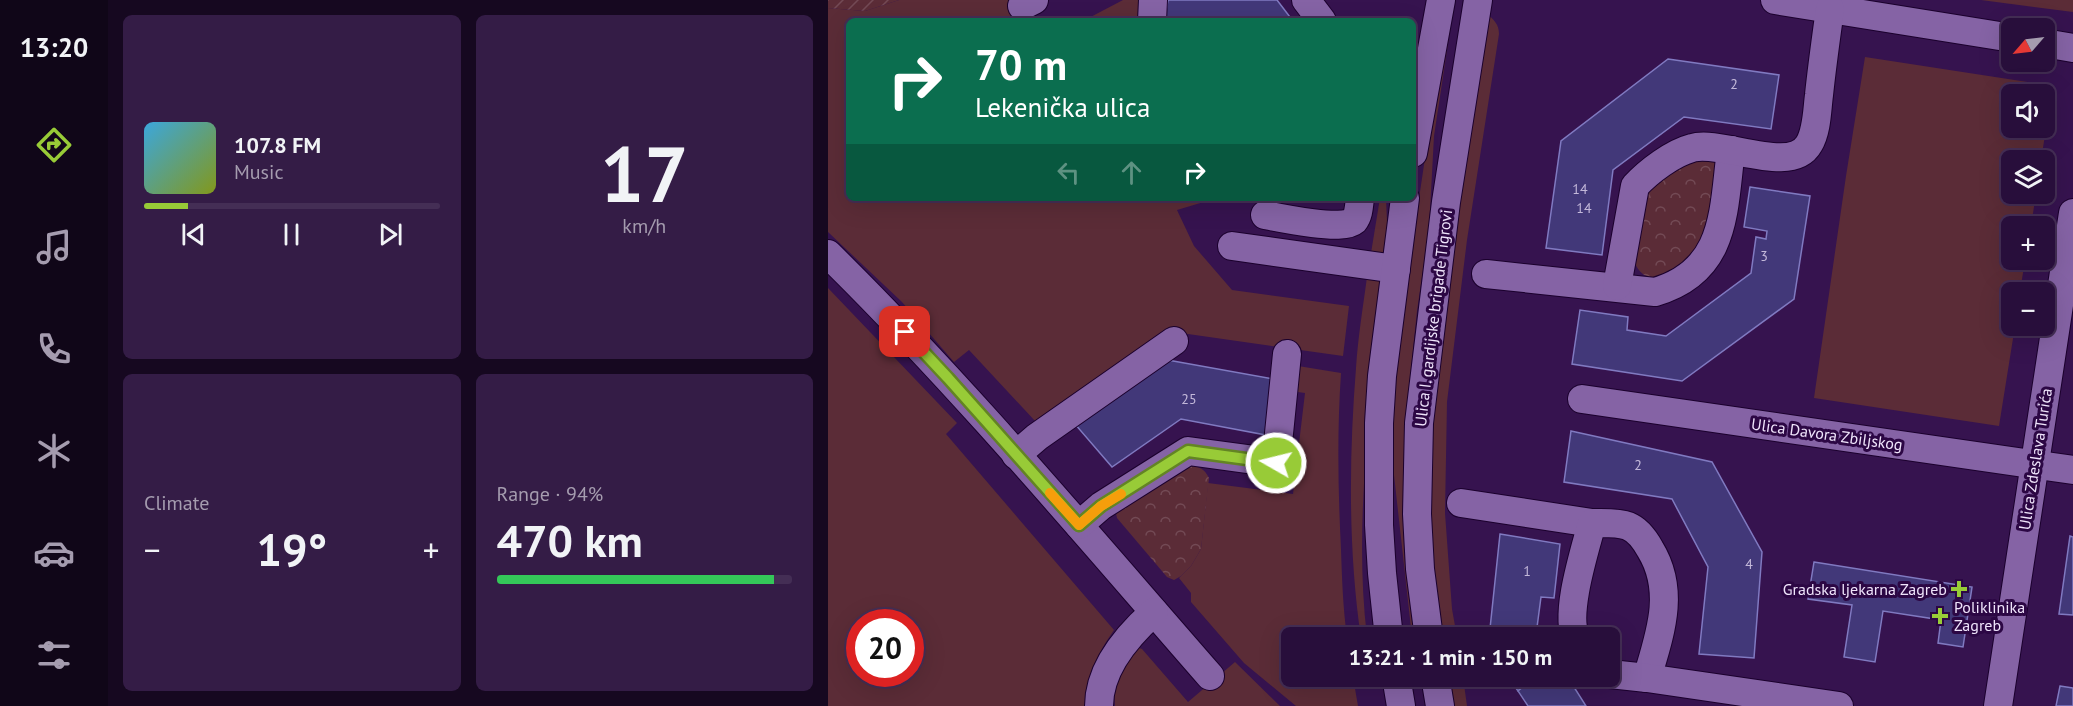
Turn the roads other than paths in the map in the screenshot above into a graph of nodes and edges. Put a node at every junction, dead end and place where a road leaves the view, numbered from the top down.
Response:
1 (1153, 0) edge
2 (1306, 0) edge
3 (1441, 0) edge
4 (1478, 0) edge
5 (1775, 0) edge
6 (1830, 9) junction
7 (1152, 18) edge
8 (1320, 18) edge
9 (2001, 36) edge
10 (2055, 46) edge
11 (2073, 48) edge
12 (1416, 137) edge
13 (1731, 150) junction
14 (1360, 201) edge
15 (1405, 201) edge
16 (1266, 207) edge
17 (2073, 213) edge
18 (1232, 246) dead end
19 (1259, 250) junction
20 (828, 254) edge
21 (1396, 269) junction
22 (1486, 273) dead end
23 (1617, 286) junction
24 (1174, 341) dead end
25 (1287, 354) dead end
26 (1582, 399) dead end
27 (1016, 455) junction
28 (2034, 464) junction
29 (2073, 470) edge
30 (1461, 503) dead end
31 (1592, 523) junction
32 (1079, 525) junction
33 (1154, 612) junction
34 (1388, 627) edge
35 (1428, 627) edge
36 (1573, 627) edge
37 (1620, 675) edge
38 (1210, 676) dead end
39 (1647, 678) junction
40 (1398, 687) edge
41 (1437, 687) edge
42 (1099, 706) edge
43 (1401, 706) edge
44 (1440, 706) edge
45 (1839, 706) edge
46 (1998, 706) edge

1 - 7 street
2 - 8 street
3 - 12 street
4 - 35 street, Ulica I. gardijske brigade Tigrovi
5 - 6 street
6 - 9 street
6 - 13 street
10 - 11 street
13 - 23 street
13 - 23 street
14 - 16 street
15 - 21 street
16 - 19 street
17 - 28 street, Ulica Zdeslava Turića
18 - 19 street
19 - 21 street
20 - 27 street
21 - 34 street
22 - 23 street
24 - 27 street
25 - 32 street
26 - 28 street, Ulica Davora Zbiljskog
27 - 32 street
28 - 29 street, Ulica Davora Zbiljskog
28 - 46 street, Ulica Zdeslava Turića
30 - 31 street
31 - 36 street
31 - 39 street
32 - 33 street
33 - 38 street
33 - 42 street
37 - 39 street
39 - 45 street
40 - 43 street
41 - 44 street

